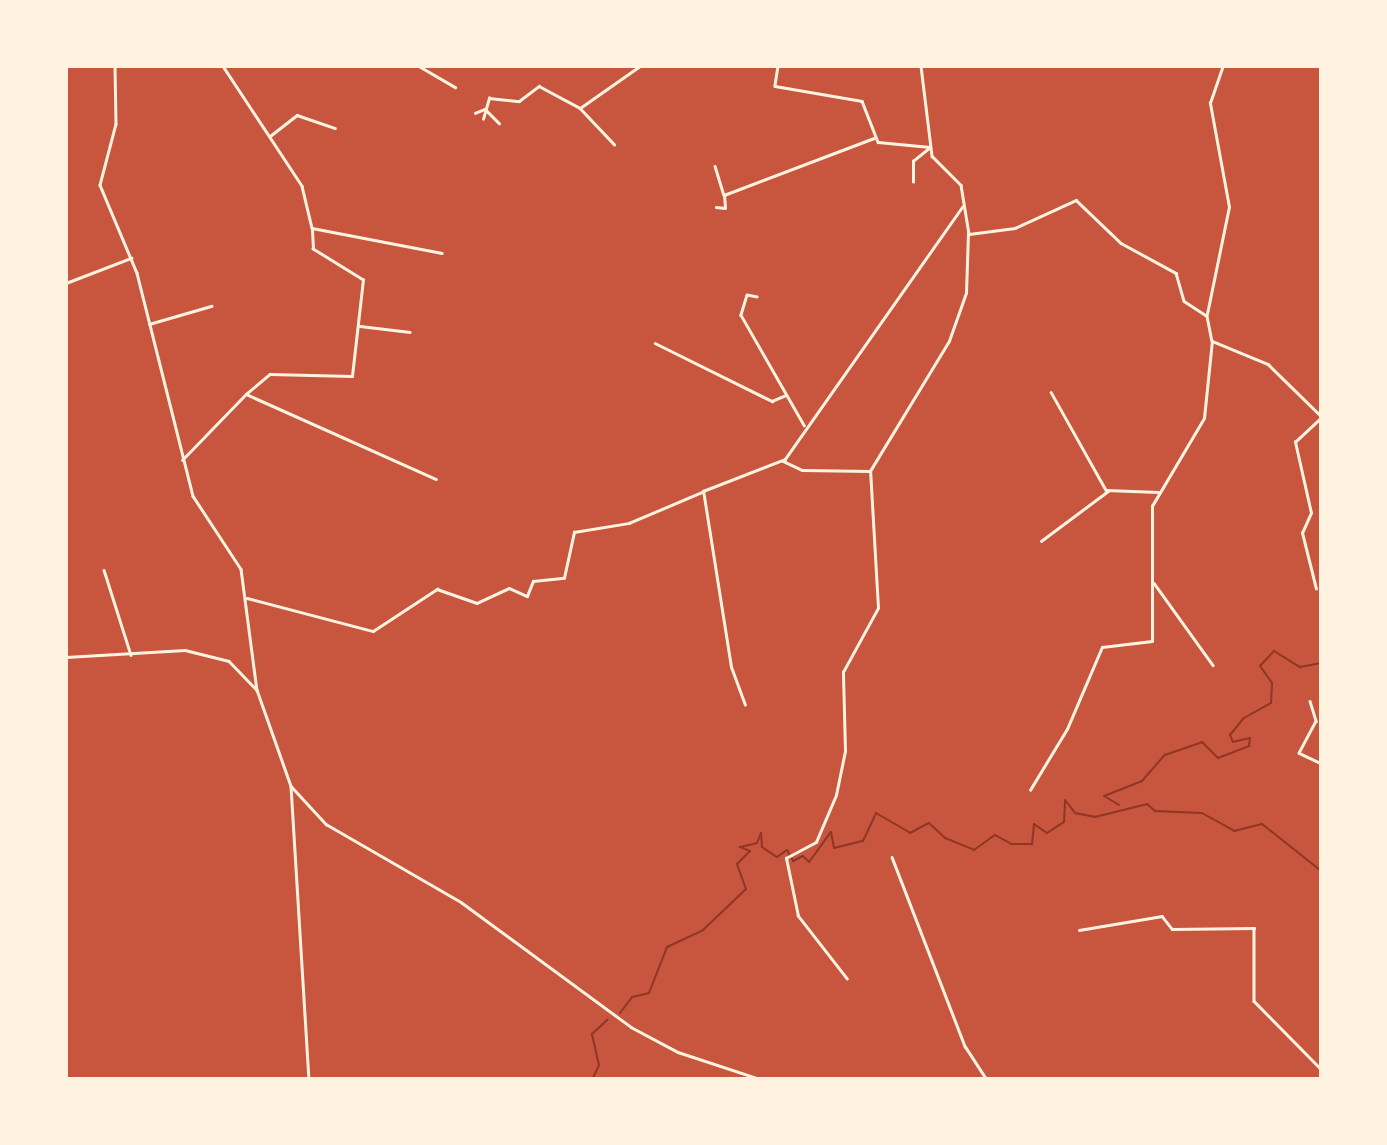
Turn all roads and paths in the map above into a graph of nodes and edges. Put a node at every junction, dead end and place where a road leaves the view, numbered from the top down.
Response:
1 (115, 66) edge
2 (223, 66) edge
3 (419, 66) edge
4 (640, 66) edge
5 (778, 66) edge
6 (921, 66) edge
7 (1223, 66) edge
8 (456, 87) dead end
9 (485, 108) junction
10 (580, 108) junction
11 (475, 113) dead end
12 (483, 119) dead end
13 (499, 123) dead end
14 (335, 128) dead end
15 (270, 136) junction
16 (874, 138) junction
17 (614, 144) dead end
18 (930, 147) junction
19 (715, 166) dead end
20 (913, 181) dead end
21 (724, 195) junction
22 (716, 207) dead end
23 (962, 207) junction
24 (312, 229) junction
25 (968, 232) junction
26 (442, 253) dead end
27 (131, 258) junction
28 (66, 283) edge
29 (757, 296) dead end
30 (211, 306) dead end
31 (1207, 316) junction
32 (149, 324) junction
33 (360, 326) junction
34 (410, 332) dead end
35 (1212, 341) junction
36 (655, 343) dead end
37 (1051, 392) dead end
38 (246, 394) junction
39 (786, 394) junction
40 (1321, 417) edge
41 (804, 425) junction
42 (182, 460) junction
43 (783, 461) junction
44 (870, 471) junction
45 (436, 479) dead end
46 (703, 491) junction
47 (1108, 491) junction
48 (1158, 492) junction
49 (1041, 541) dead end
50 (104, 570) dead end
51 (1154, 583) junction
52 (1316, 589) dead end
53 (247, 598) junction
54 (131, 655) junction
55 (66, 657) edge
56 (1213, 665) dead end
57 (257, 690) junction
58 (1310, 701) dead end
59 (745, 705) dead end
60 (1321, 763) edge
61 (291, 786) junction
62 (1030, 790) dead end
63 (891, 858) dead end
64 (1079, 930) dead end
65 (847, 979) dead end
66 (1321, 1069) edge
67 (309, 1079) edge
68 (757, 1079) edge
69 (986, 1079) edge

1 - 27 street
2 - 15 street
3 - 8 street
4 - 10 street
5 - 16 street
6 - 18 street
7 - 31 street
9 - 10 street
9 - 11 street
9 - 12 street
9 - 13 street
10 - 17 street
14 - 15 street
15 - 24 street
16 - 18 street
16 - 21 street
18 - 20 street
18 - 23 street
19 - 21 street
21 - 22 street
23 - 25 street
23 - 41 street
24 - 26 street
24 - 33 street
25 - 31 street
25 - 44 street
27 - 28 street
27 - 32 street
29 - 39 street
30 - 32 street
31 - 35 street
32 - 42 street
33 - 34 street
33 - 38 street
35 - 40 street
35 - 48 street
36 - 39 street
37 - 47 street
38 - 42 street
38 - 45 street
39 - 41 street
40 - 52 street
41 - 43 street
42 - 53 street
43 - 44 street
43 - 46 street
44 - 65 street
46 - 53 street
46 - 59 street
47 - 48 street
47 - 49 street
48 - 51 street
50 - 54 street
51 - 56 street
51 - 62 street
53 - 57 street
54 - 55 street
54 - 57 street
57 - 61 street
58 - 60 street
61 - 67 street
61 - 68 street
63 - 69 street
64 - 66 street

